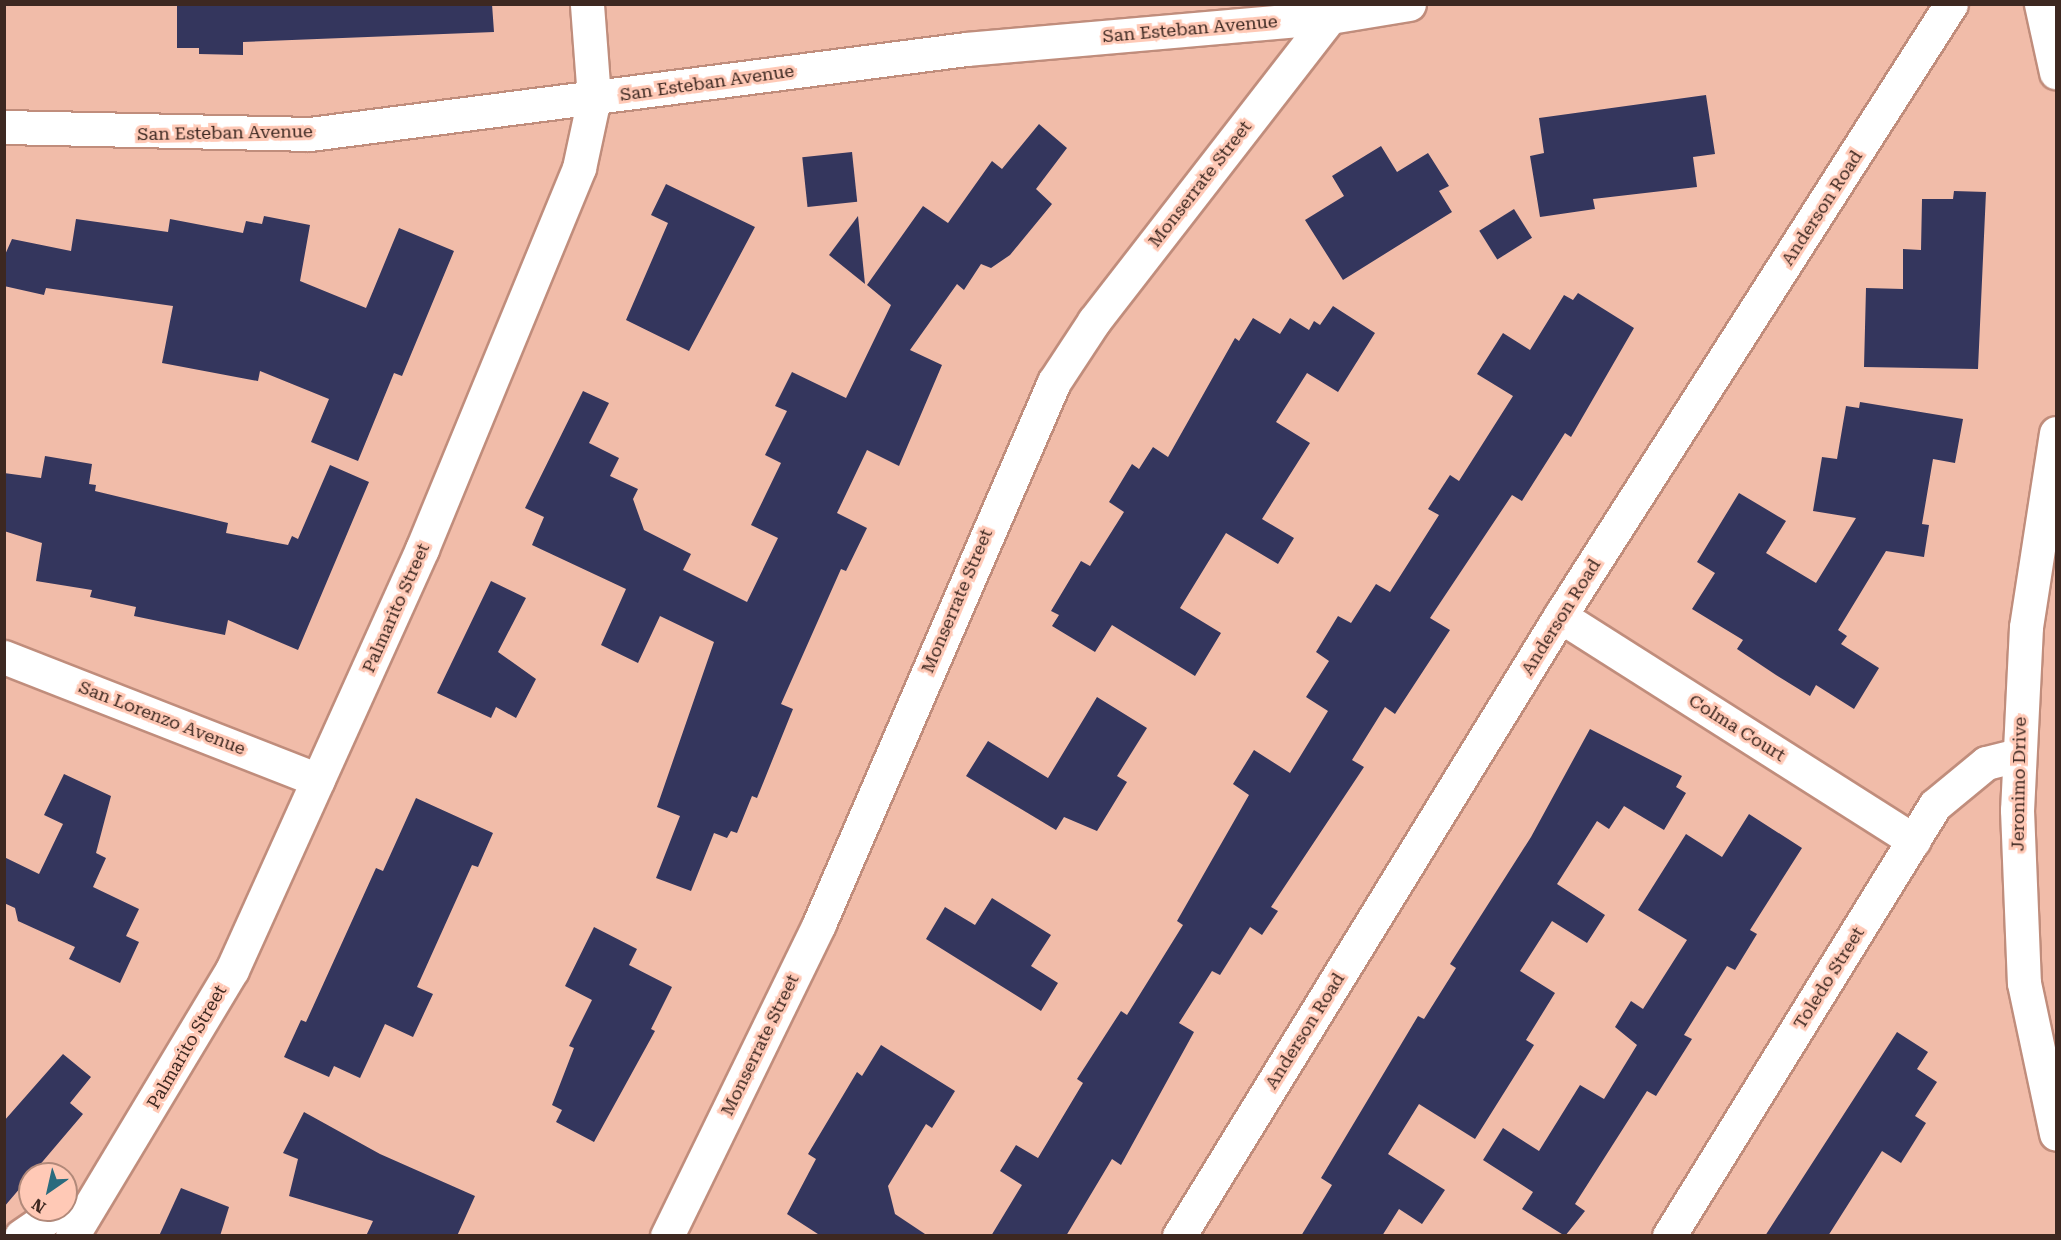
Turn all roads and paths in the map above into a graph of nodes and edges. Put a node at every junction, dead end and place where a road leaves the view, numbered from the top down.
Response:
1 (587, 4) edge
2 (1409, 4) edge
3 (1951, 4) edge
4 (2041, 4) edge
5 (1330, 17) junction
6 (2056, 72) edge
7 (594, 98) junction
8 (4, 127) edge
9 (2056, 433) edge
10 (1560, 616) junction
11 (4, 657) edge
12 (2019, 755) junction
13 (318, 780) junction
14 (1914, 841) junction
15 (2056, 1134) edge
16 (103, 1178) junction
17 (78, 1196) edge
18 (41, 1222) edge
19 (21, 1236) edge
20 (72, 1236) edge
21 (667, 1236) edge
22 (1179, 1236) edge
23 (1669, 1236) edge

1 - 7 street, Palmarito Street
2 - 5 street, San Esteban Avenue
3 - 10 street, Anderson Road
4 - 6 street
5 - 7 street, San Esteban Avenue
5 - 21 street, Monserrate Street
7 - 8 street, San Esteban Avenue
7 - 13 street, Palmarito Street
9 - 12 street, Jeronimo Drive
10 - 14 street, Colma Court
10 - 22 street, Anderson Road
11 - 13 street, San Lorenzo Avenue
12 - 14 street, Toledo Street
12 - 15 street, Jeronimo Drive
13 - 16 street, Palmarito Street
14 - 23 street, Toledo Street
16 - 17 street, Palmarito Street
16 - 20 street, Palmarito Street
18 - 19 street

